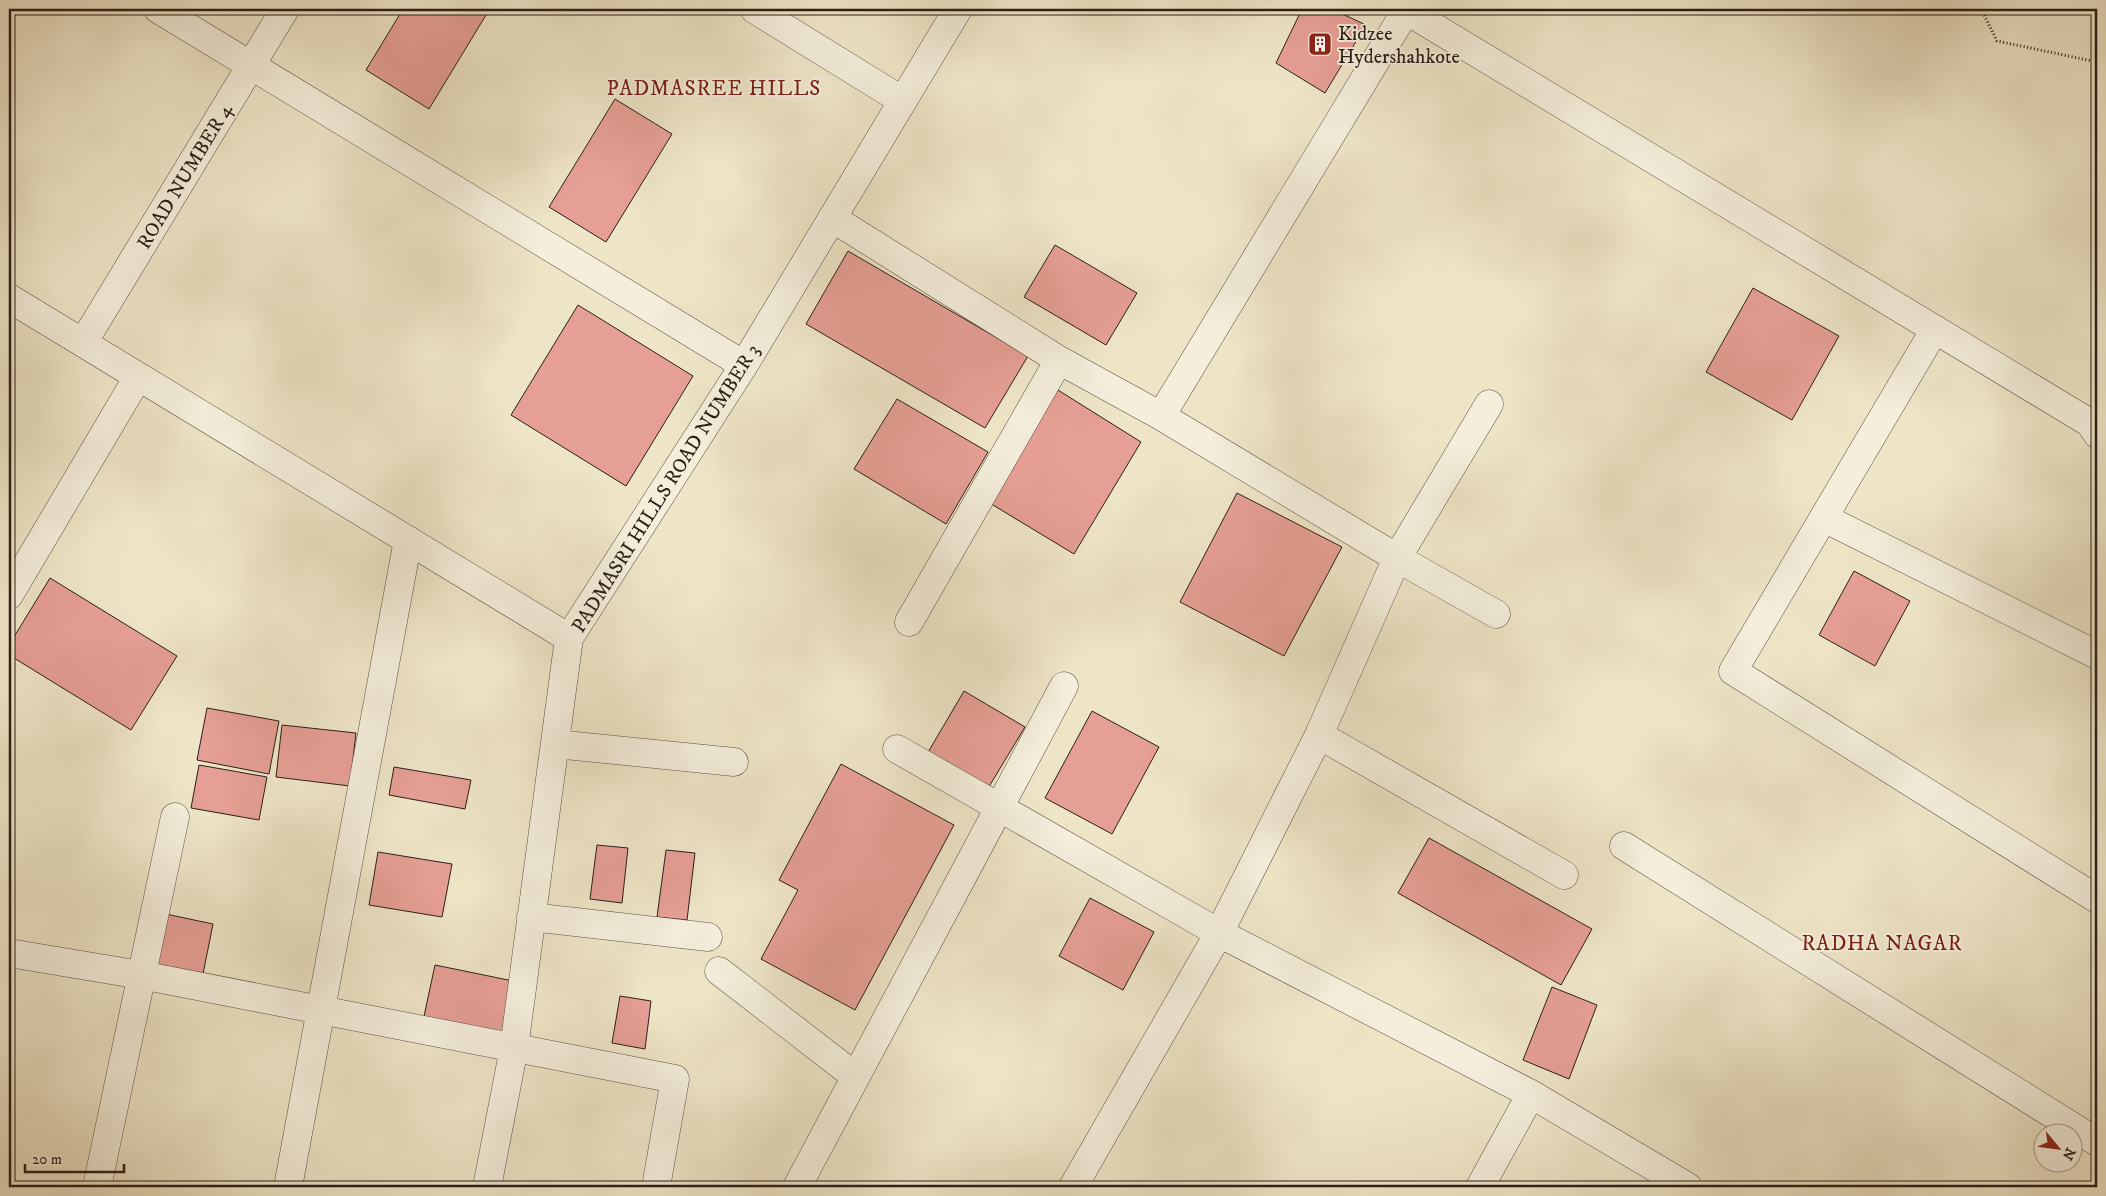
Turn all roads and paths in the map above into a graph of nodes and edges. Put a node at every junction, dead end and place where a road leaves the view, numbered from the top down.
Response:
1 (158, 9) edge
2 (285, 9) edge
3 (754, 9) edge
4 (958, 9) edge
5 (1406, 9) edge
6 (1981, 9) edge
7 (2097, 62) edge
8 (251, 65) junction
9 (903, 101) junction
10 (832, 218) junction
11 (9, 298) edge
12 (1935, 329) junction
13 (83, 343) junction
14 (1059, 360) junction
15 (744, 364) junction
16 (138, 377) junction
17 (1489, 404) dead end
18 (1160, 416) junction
19 (2097, 434) edge
20 (1824, 518) junction
21 (408, 540) junction
22 (1397, 558) junction
23 (9, 595) edge
24 (1496, 614) dead end
25 (909, 622) dead end
26 (569, 638) junction
27 (2097, 655) edge
28 (1064, 686) dead end
29 (1319, 735) junction
30 (555, 744) junction
31 (897, 749) dead end
32 (734, 762) dead end
33 (999, 807) junction
34 (175, 817) dead end
35 (1624, 846) dead end
36 (1564, 875) dead end
37 (2097, 899) edge
38 (531, 917) junction
39 (1219, 933) junction
40 (708, 937) dead end
41 (9, 953) edge
42 (719, 971) dead end
43 (142, 975) junction
44 (321, 1010) junction
45 (514, 1048) junction
46 (856, 1077) junction
47 (1531, 1094) junction
48 (2097, 1142) edge
49 (97, 1187) edge
50 (288, 1187) edge
51 (487, 1187) edge
52 (656, 1187) edge
53 (797, 1187) edge
54 (1073, 1187) edge
55 (1480, 1187) edge
56 (1688, 1187) edge

1 - 8 street
2 - 8 street, ROAD NUMBER 4
3 - 9 street
4 - 9 street, PADMASRI HILLS ROAD NUMBER 3
5 - 12 street
5 - 18 street
6 - 7 path
8 - 13 street, ROAD NUMBER 4
8 - 15 street
9 - 10 street, PADMASRI HILLS ROAD NUMBER 3
10 - 14 street
10 - 15 street, PADMASRI HILLS ROAD NUMBER 3
11 - 13 street
12 - 19 street
12 - 20 street
13 - 16 street
14 - 18 street
14 - 25 street
15 - 26 street, PADMASRI HILLS ROAD NUMBER 3
16 - 21 street
16 - 23 street
17 - 22 street
18 - 22 street
20 - 27 street
20 - 37 street
21 - 26 street
21 - 44 street
22 - 24 street
22 - 29 street
26 - 30 street, PADMASRI HILLS ROAD NUMBER 3
28 - 33 street
29 - 36 street
29 - 39 street
30 - 32 street
30 - 38 street, PADMASRI HILLS ROAD NUMBER 3
31 - 33 street
33 - 39 street
33 - 46 street
34 - 43 street
35 - 48 street
38 - 40 street
38 - 45 street, PADMASRI HILLS ROAD NUMBER 3
39 - 47 street
39 - 54 street
41 - 43 street
42 - 46 street
43 - 44 street
43 - 49 street
44 - 45 street
44 - 50 street
45 - 51 street, PADMASRI HILLS ROAD NUMBER 3
45 - 52 street
46 - 53 street
47 - 55 street
47 - 56 street

